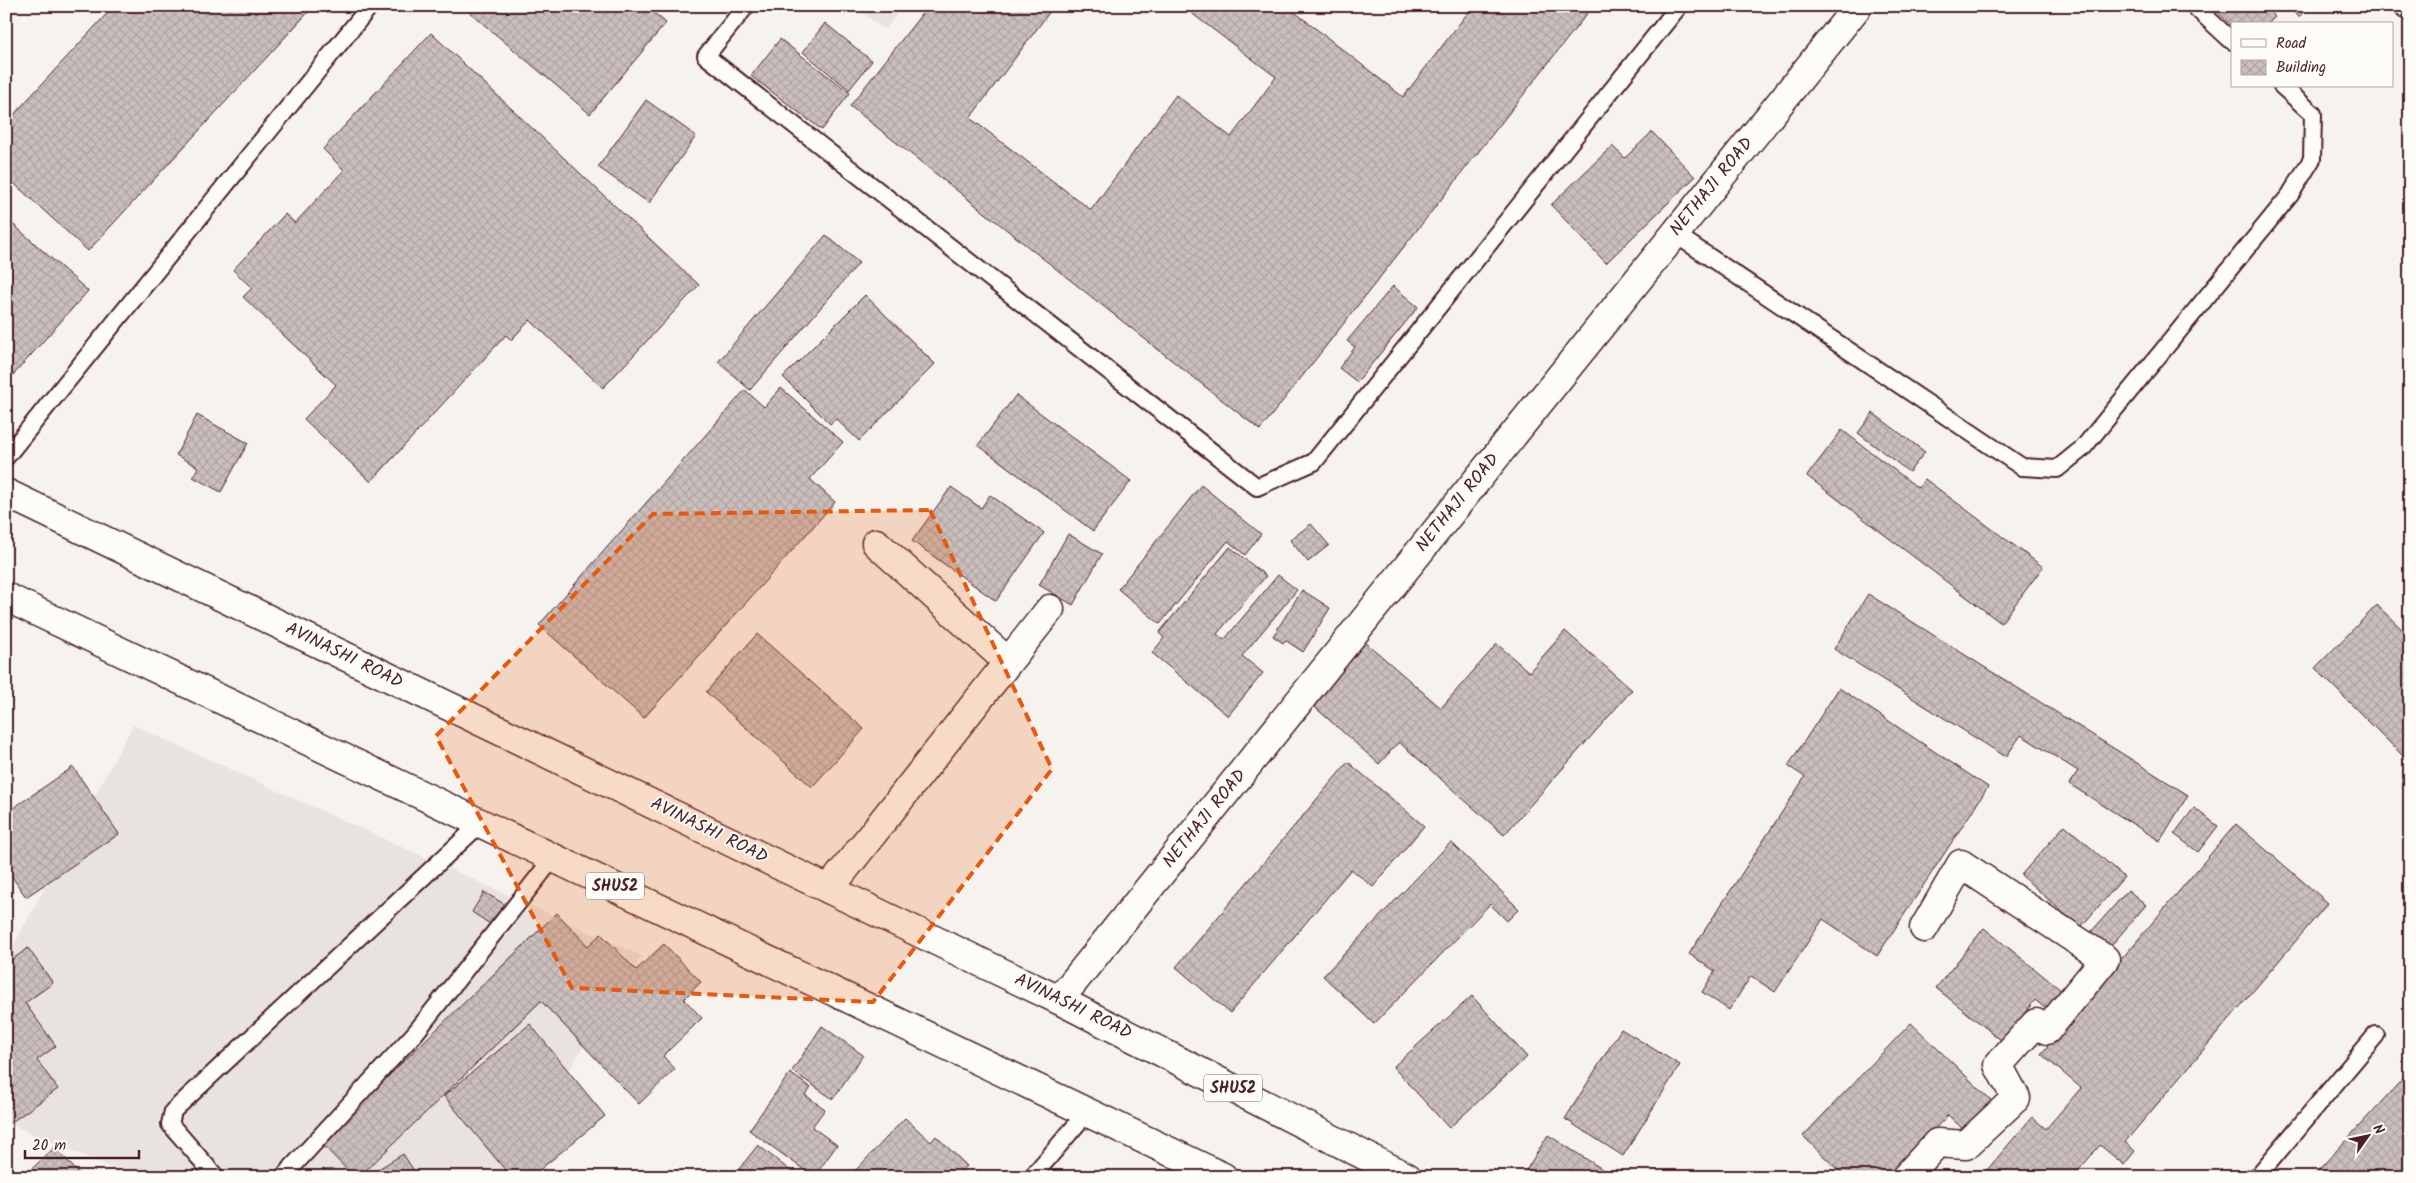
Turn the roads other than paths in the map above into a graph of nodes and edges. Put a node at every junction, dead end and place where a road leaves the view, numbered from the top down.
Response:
1 (370, 6) edge
2 (746, 6) edge
3 (1679, 6) edge
4 (1858, 6) edge
5 (2194, 6) edge
6 (2401, 6) edge
7 (2410, 13) edge
8 (2231, 40) edge
9 (2284, 88) edge
10 (1674, 234) junction
11 (6, 457) edge
12 (6, 493) edge
13 (876, 543) dead end
14 (6, 598) edge
15 (1050, 609) dead end
16 (1008, 662) junction
17 (481, 823) junction
18 (554, 857) junction
19 (829, 889) junction
20 (1924, 928) dead end
21 (1059, 1000) junction
22 (2376, 1035) dead end
23 (1088, 1111) junction
24 (216, 1177) edge
25 (283, 1177) edge
26 (1032, 1177) edge
27 (1223, 1177) edge
28 (1407, 1177) edge
29 (1906, 1177) edge
30 (2257, 1177) edge

1 - 11 lane
2 - 3 lane
4 - 10 main road, NETHAJI ROAD
5 - 8 lane
6 - 7 lane
9 - 10 lane
10 - 21 main road, NETHAJI ROAD
12 - 19 main road, AVINASHI ROAD / SHU52
13 - 16 main road
14 - 17 main road, SHU52
15 - 16 main road
16 - 19 main road
17 - 18 main road, SHU52
17 - 24 lane
18 - 23 main road, SHU52
18 - 25 lane
19 - 21 main road, AVINASHI ROAD / SHU52
20 - 29 main road
21 - 28 main road, AVINASHI ROAD / SHU52
22 - 30 lane
23 - 26 lane
23 - 27 main road, SHU52

